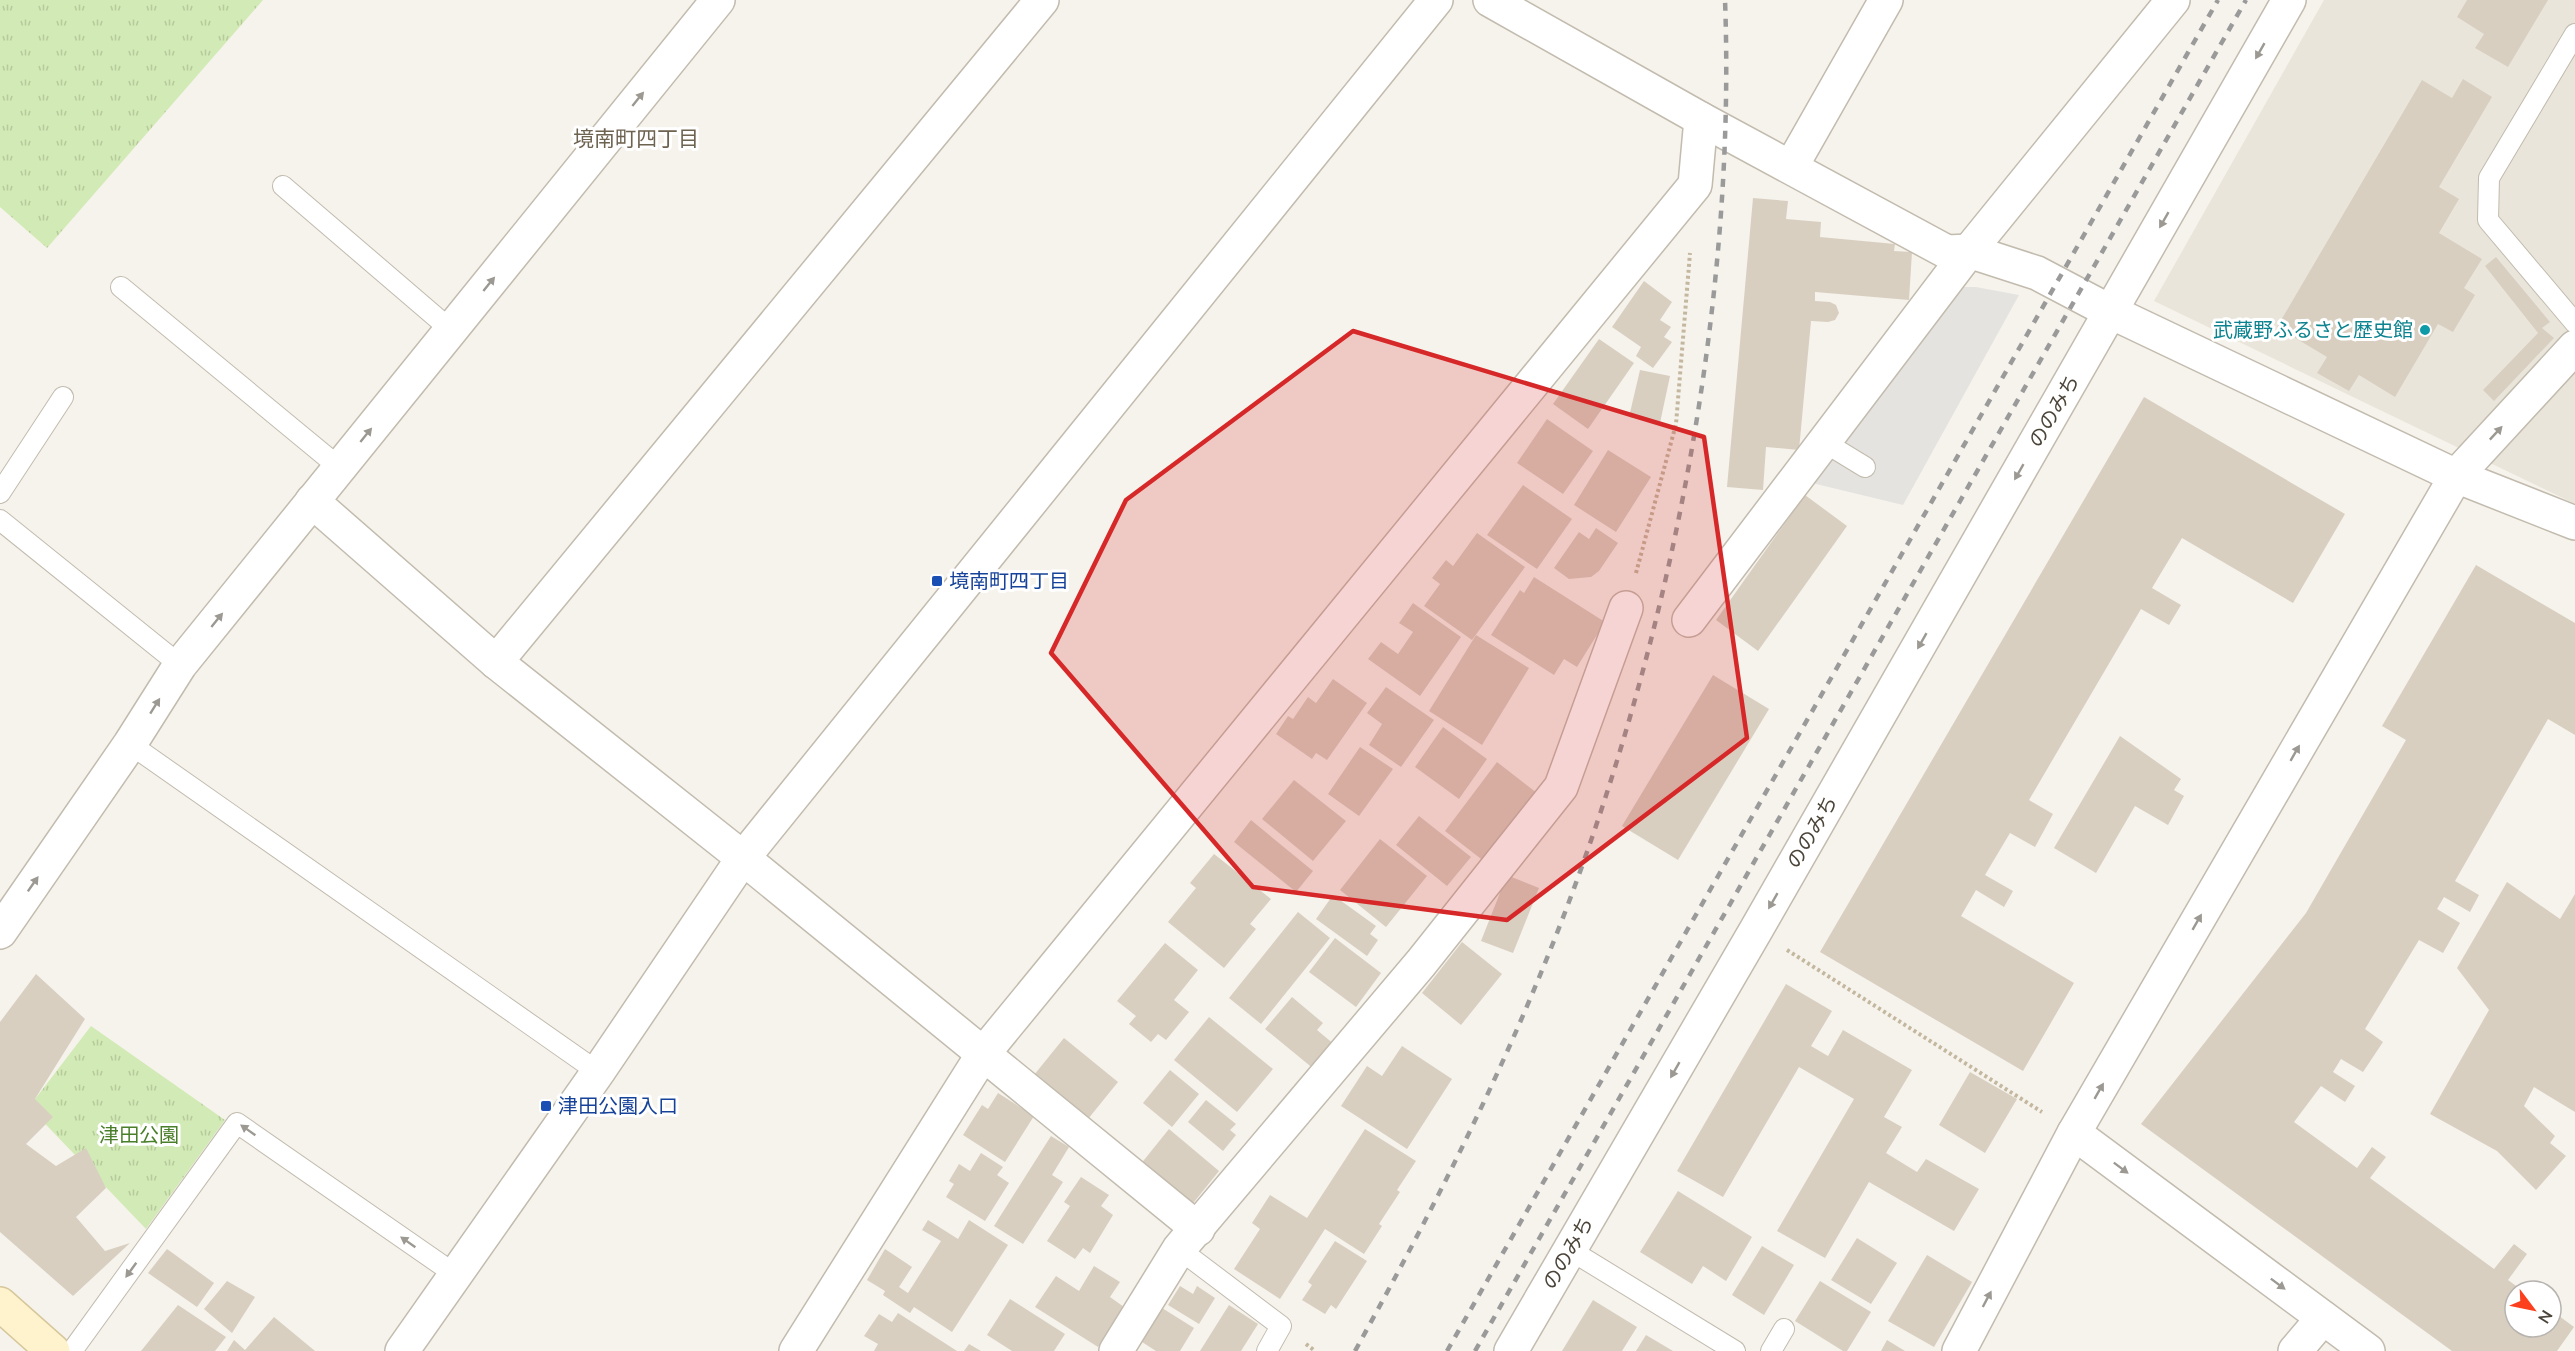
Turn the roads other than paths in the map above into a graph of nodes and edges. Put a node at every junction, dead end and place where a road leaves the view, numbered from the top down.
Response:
1 (718, 0) edge
2 (1042, 0) edge
3 (1436, 0) edge
4 (1490, 0) edge
5 (1886, 0) edge
6 (2173, 0) edge
7 (2289, 0) edge
8 (2575, 34) edge
9 (1701, 119) junction
10 (1791, 166) junction
11 (283, 186) dead end
12 (1969, 251) junction
13 (121, 287) dead end
14 (2111, 312) junction
15 (2575, 323) edge
16 (451, 330) junction
17 (2575, 347) edge
18 (63, 397) dead end
19 (1824, 442) junction
20 (1865, 467) dead end
21 (340, 468) junction
22 (2456, 476) junction
23 (0, 493) edge
24 (312, 501) junction
25 (0, 520) edge
26 (2575, 523) edge
27 (1626, 608) road end
28 (1689, 620) dead end
29 (496, 662) junction
30 (180, 665) junction
31 (130, 744) junction
32 (743, 858) junction
33 (0, 932) edge
34 (983, 1054) junction
35 (597, 1072) junction
36 (2074, 1133) junction
37 (1189, 1239) junction
38 (1570, 1250) junction
39 (456, 1275) junction
40 (0, 1304) edge
41 (2323, 1318) junction
42 (1784, 1329) dead end
43 (53, 1351) edge
44 (72, 1351) edge
45 (402, 1351) edge
46 (796, 1351) edge
47 (1116, 1351) edge
48 (1267, 1351) edge
49 (1511, 1351) edge
50 (1735, 1351) edge
51 (1771, 1351) edge
52 (1959, 1351) edge
53 (2295, 1351) edge
54 (2368, 1351) edge

16 -> 1 street
2 - 29 street
3 - 32 street
4 - 9 street
5 - 10 street
6 - 12 street
7 -> 14 street, ののみち
8 - 15 lane
9 - 10 street
9 - 34 street
10 - 12 street
11 - 16 lane
12 - 14 street
12 - 19 street
13 - 21 lane
14 - 22 street
14 -> 38 street, ののみち
21 -> 16 street
22 -> 17 street
18 - 23 lane
19 - 20 lane
19 - 28 street
21 - 24 street
22 - 26 street
36 -> 22 street
24 - 29 street
30 -> 24 street
25 - 30 lane
27 - 37 street
29 - 32 street
31 -> 30 street
33 -> 31 street
31 - 35 lane
32 - 34 street
32 - 35 street
34 - 37 street
34 - 46 street
35 - 39 street
36 -> 41 street
52 -> 36 street
37 - 47 street
37 - 48 lane
38 - 49 street, ののみち
38 - 50 lane
39 -> 44 lane
39 - 45 street
40 - 43 main road
41 - 53 street
41 - 54 street
42 - 51 lane

